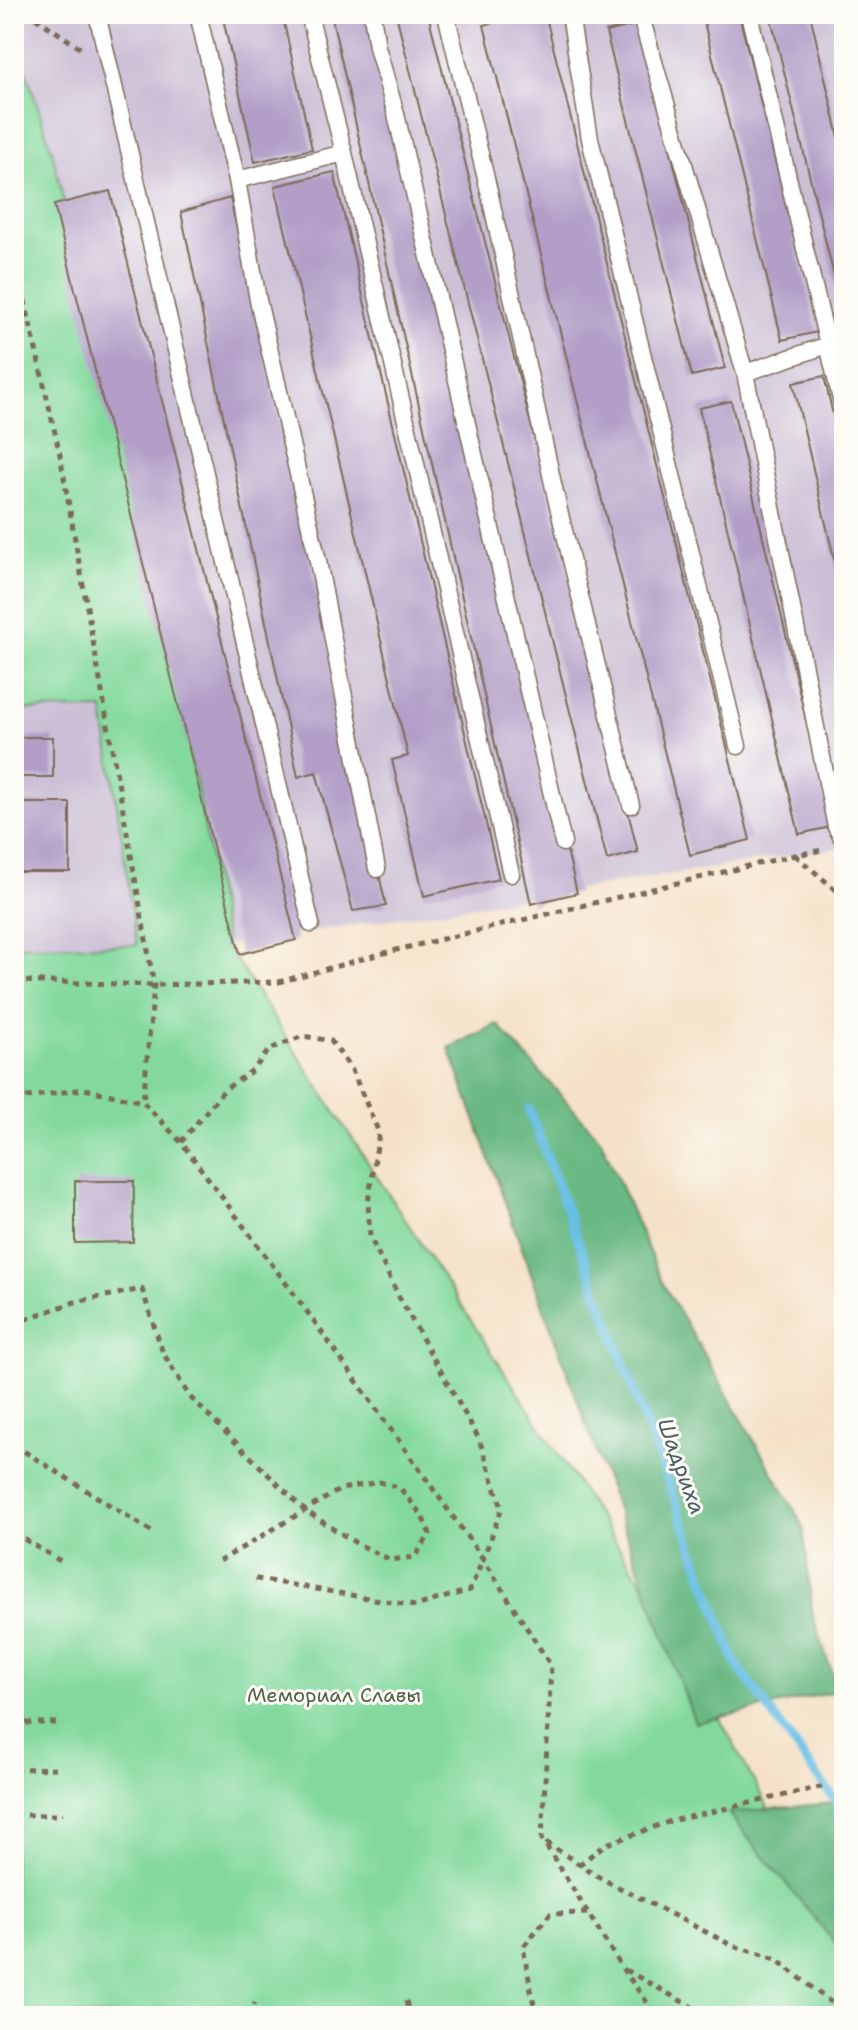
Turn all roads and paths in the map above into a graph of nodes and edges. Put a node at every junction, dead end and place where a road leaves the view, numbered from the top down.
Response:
1 (24, 14) edge
2 (97, 14) edge
3 (198, 14) edge
4 (309, 14) edge
5 (372, 14) edge
6 (446, 14) edge
7 (570, 14) edge
8 (640, 14) edge
9 (749, 14) edge
10 (110, 68) junction
11 (344, 153) junction
12 (237, 180) junction
13 (14, 253) edge
14 (828, 345) junction
15 (745, 373) junction
16 (844, 412) edge
17 (738, 746) dead end
18 (631, 805) dead end
19 (563, 843) dead end
20 (838, 845) edge
21 (795, 855) junction
22 (377, 869) dead end
23 (511, 874) dead end
24 (844, 897) edge
25 (311, 924) dead end
26 (14, 981) edge
27 (154, 985) junction
28 (14, 1099) edge
29 (143, 1102) junction
30 (181, 1142) junction
31 (14, 1323) edge
32 (14, 1445) edge
33 (304, 1510) junction
34 (14, 1533) edge
35 (156, 1534) dead end
36 (483, 1559) junction
37 (62, 1562) dead end
38 (218, 1562) dead end
39 (251, 1578) dead end
40 (14, 1723) edge
41 (62, 1723) dead end
42 (62, 1768) dead end
43 (14, 1769) edge
44 (825, 1786) dead end
45 (14, 1815) edge
46 (63, 1815) dead end
47 (542, 1839) junction
48 (579, 1865) junction
49 (590, 1913) junction
50 (622, 1968) junction
51 (406, 2001) dead end
52 (255, 2003) dead end
53 (844, 2013) edge
54 (657, 2015) edge
55 (250, 2016) edge
56 (410, 2016) edge
57 (536, 2016) edge
58 (708, 2016) edge

1 - 10 path
2 - 10 lane
3 - 12 lane
4 - 11 lane
5 - 19 lane
6 - 18 lane
7 - 17 lane
8 - 15 lane
9 - 14 lane
10 - 25 lane
11 - 12 lane
11 - 23 lane
12 - 22 lane
13 - 27 path
14 - 15 lane
14 - 16 lane
15 - 20 lane
20 - 21 path
21 - 24 path
21 - 27 path
26 - 27 path
27 - 29 path
28 - 29 path
29 - 30 path
30 - 36 path
30 - 36 path
31 - 33 path
32 - 35 path
33 - 33 path
33 - 38 path
34 - 37 path
36 - 39 path
36 - 47 path
40 - 41 path
42 - 43 path
44 - 48 path
45 - 46 path
47 - 48 path
47 - 49 path
48 - 53 path
49 - 50 path
49 - 57 path
50 - 54 path
50 - 58 path
51 - 56 path
52 - 55 path

